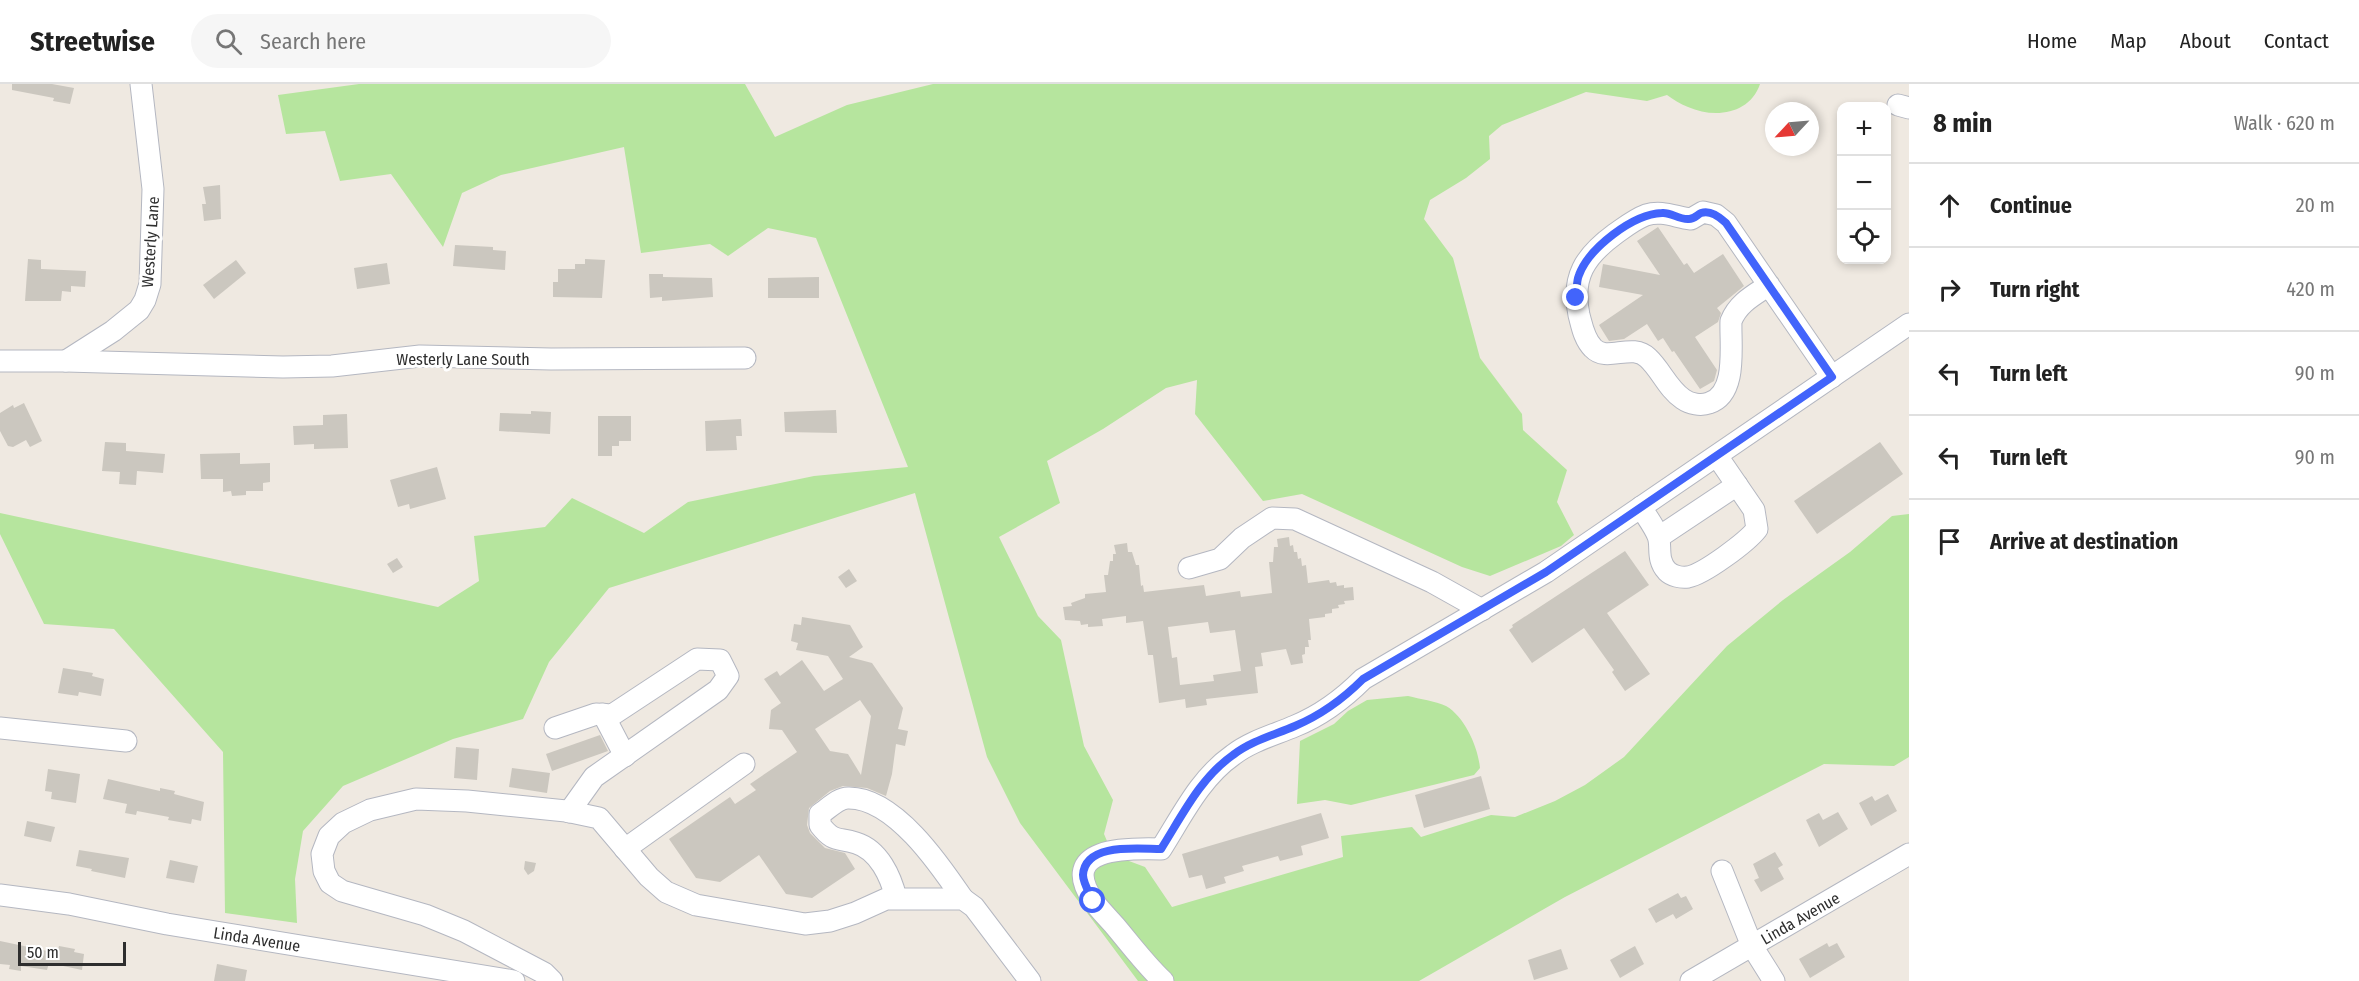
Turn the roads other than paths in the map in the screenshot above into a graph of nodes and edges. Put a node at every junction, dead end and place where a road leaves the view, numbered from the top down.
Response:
1 (141, 84) edge
2 (1769, 285) junction
3 (1909, 324) edge
4 (745, 358) dead end
5 (66, 360) junction
6 (0, 362) edge
7 (181, 364) joint
8 (1832, 377) junction
9 (1717, 456) junction
10 (1737, 485) junction
11 (1641, 507) junction
12 (1659, 537) junction
13 (1189, 568) dead end
14 (1482, 610) junction
15 (603, 714) junction
16 (0, 728) edge
17 (555, 728) dead end
18 (126, 741) dead end
19 (625, 756) junction
20 (744, 764) dead end
21 (569, 812) junction
22 (626, 849) junction
23 (1909, 854) edge
24 (1722, 871) dead end
25 (0, 895) edge
26 (896, 898) junction
27 (963, 899) junction
28 (1752, 946) junction
29 (514, 981) edge
30 (552, 981) edge
31 (1030, 981) edge
32 (1163, 981) edge
33 (1691, 981) edge
34 (1774, 981) edge

1 - 5 street, Westerly Lane
2 - 2 street
2 - 8 street
3 - 8 street
4 - 7 street, Westerly Lane South
5 - 6 street, Westerly Lane
5 - 7 street, Westerly Lane
8 - 9 street
9 - 10 street
9 - 11 street
10 - 12 street
10 - 12 street
11 - 12 street
11 - 14 street
13 - 14 street
14 - 32 street
15 - 17 street
15 - 19 street
15 - 19 street
16 - 18 street
19 - 21 street
20 - 22 street
21 - 22 street
21 - 30 street
22 - 26 street
23 - 28 street, Linda Avenue
24 - 28 street
25 - 29 street, Linda Avenue
26 - 27 street
26 - 27 street
27 - 31 street
28 - 33 street, Linda Avenue
28 - 34 street

